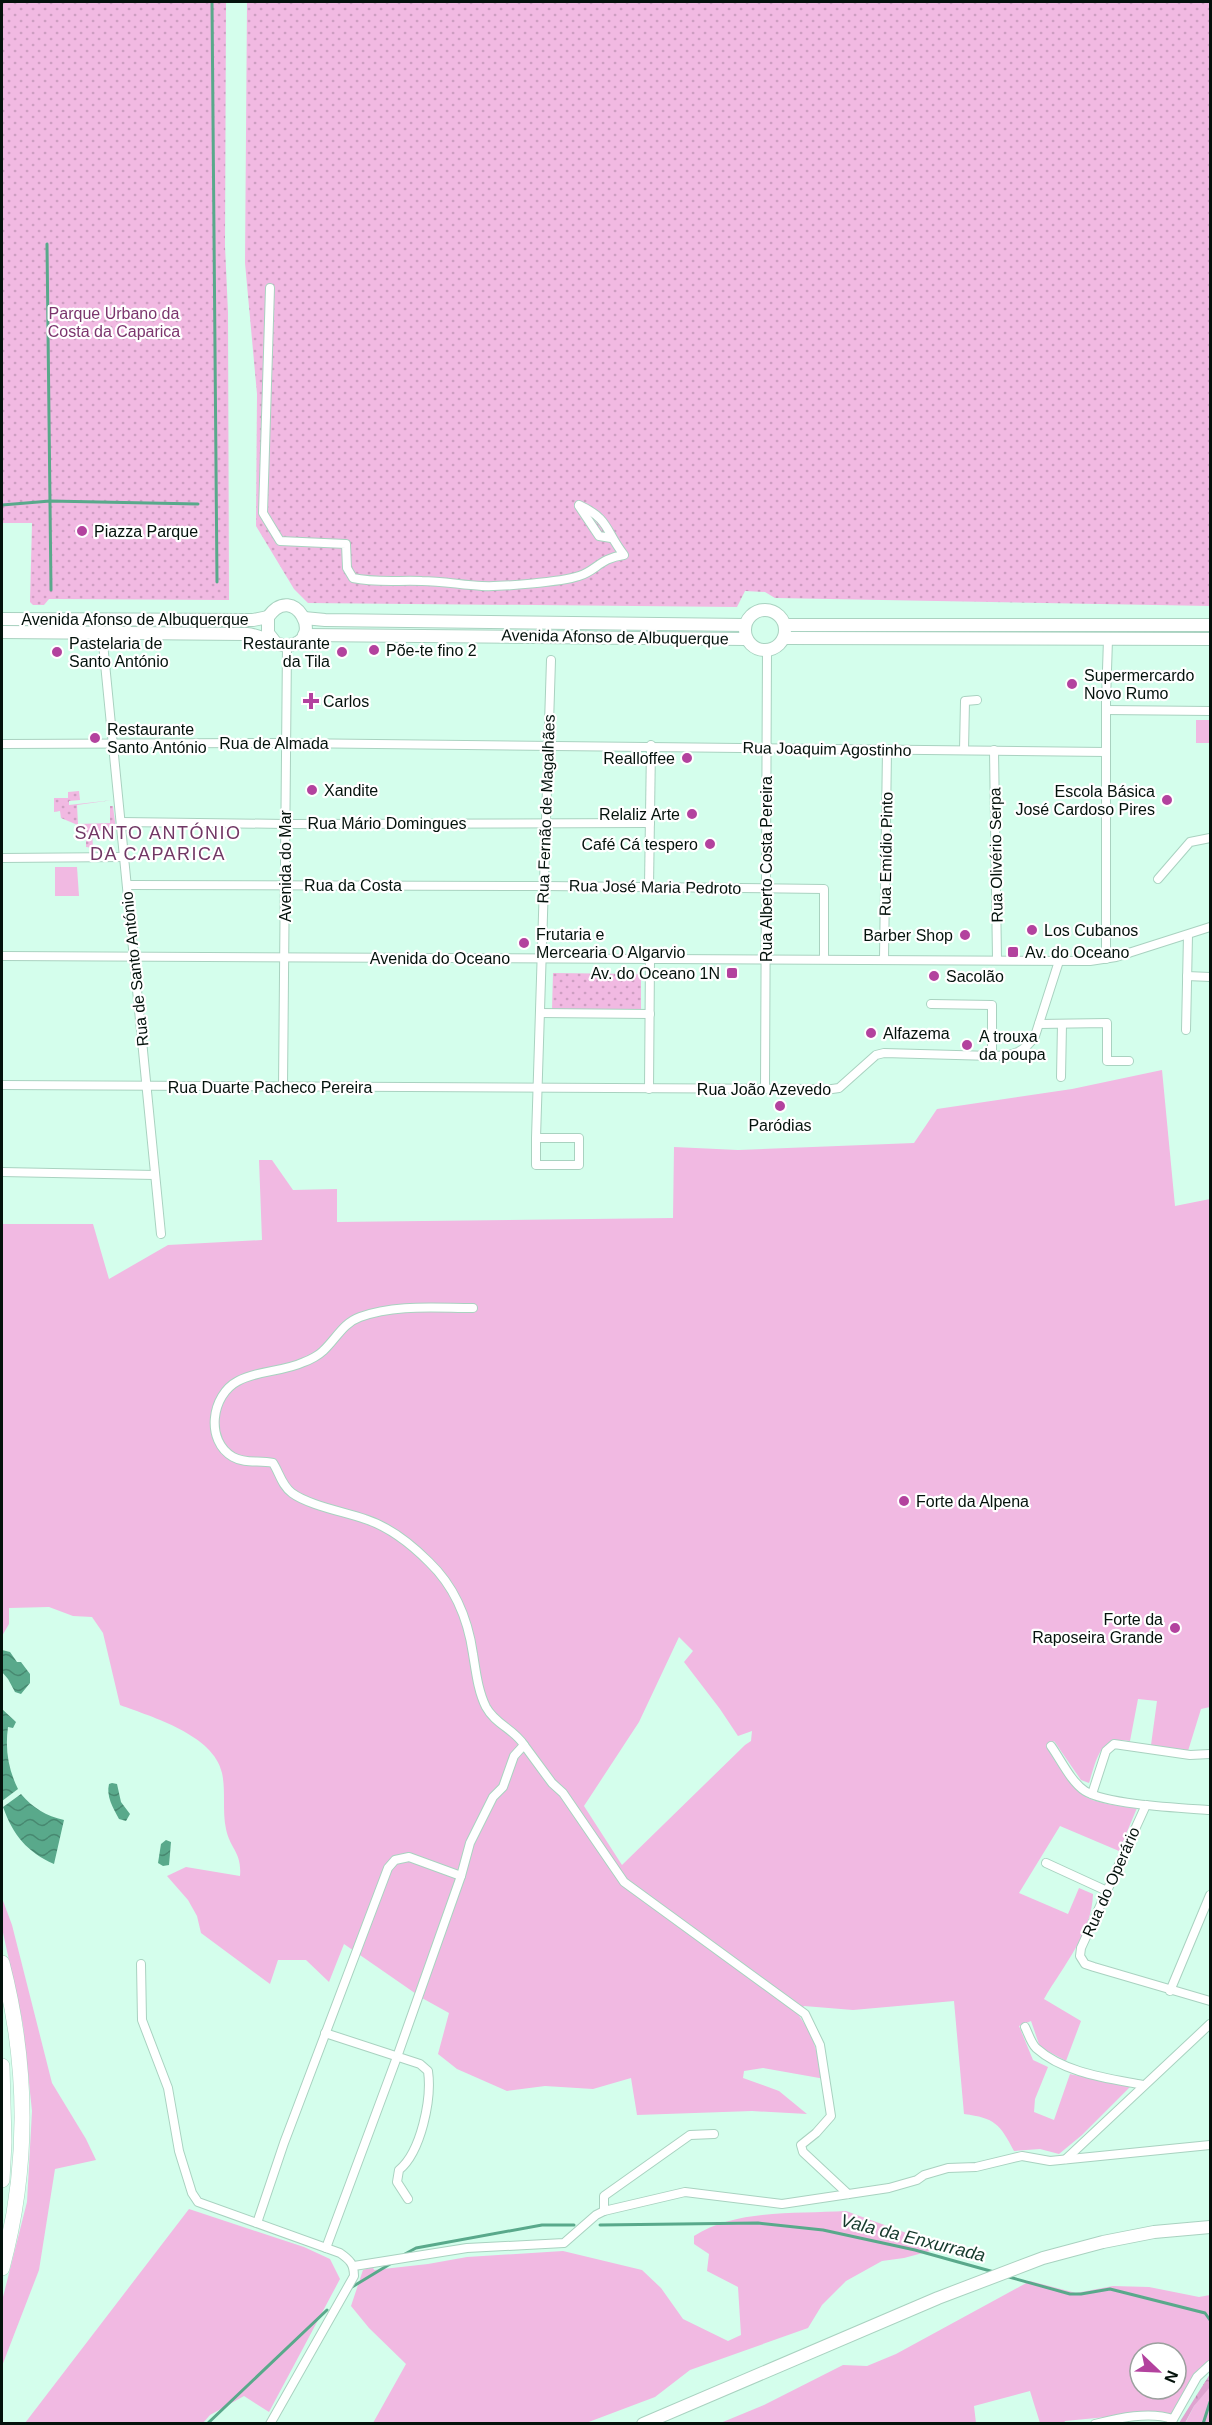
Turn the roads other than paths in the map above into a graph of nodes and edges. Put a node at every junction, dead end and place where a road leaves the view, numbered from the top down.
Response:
1 (270, 288) dead end
2 (579, 505) dead end
3 (268, 617) junction
4 (2, 618) edge
5 (304, 618) junction
6 (745, 625) junction
7 (1210, 625) edge
8 (2, 632) edge
9 (784, 632) junction
10 (102, 633) junction
11 (304, 635) junction
12 (746, 639) junction
13 (1108, 639) junction
14 (1210, 639) edge
15 (281, 644) junction
16 (767, 650) junction
17 (551, 660) dead end
18 (977, 700) dead end
19 (1106, 710) junction
20 (1210, 711) edge
21 (113, 743) junction
22 (286, 743) junction
23 (2, 744) edge
24 (547, 745) junction
25 (651, 745) junction
26 (766, 748) junction
27 (887, 750) junction
28 (964, 750) junction
29 (994, 750) junction
30 (1106, 752) junction
31 (121, 822) junction
32 (545, 822) junction
33 (650, 823) junction
34 (286, 824) junction
35 (1210, 838) edge
36 (124, 857) junction
37 (2, 858) edge
38 (1158, 879) dead end
39 (127, 885) junction
40 (285, 885) junction
41 (544, 886) junction
42 (649, 887) junction
43 (766, 889) junction
44 (1210, 927) edge
45 (1188, 935) junction
46 (2, 956) edge
47 (133, 956) junction
48 (285, 957) junction
49 (542, 958) junction
50 (884, 958) junction
51 (650, 959) junction
52 (824, 959) junction
53 (997, 959) junction
54 (1106, 959) junction
55 (766, 960) junction
56 (1059, 961) junction
57 (1187, 976) junction
58 (1210, 976) edge
59 (931, 1004) dead end
60 (540, 1013) junction
61 (650, 1014) junction
62 (1039, 1024) junction
63 (1062, 1024) junction
64 (1186, 1030) dead end
65 (992, 1056) junction
66 (1129, 1061) dead end
67 (1061, 1077) dead end
68 (2, 1085) edge
69 (146, 1086) junction
70 (283, 1087) junction
71 (765, 1088) junction
72 (538, 1089) junction
73 (649, 1089) junction
74 (536, 1138) junction
75 (2, 1172) edge
76 (155, 1175) junction
77 (161, 1234) dead end
78 (473, 1308) dead end
79 (524, 1746) junction
80 (1051, 1746) dead end
81 (1210, 1754) edge
82 (1092, 1794) junction
83 (1146, 1805) junction
84 (1210, 1810) edge
85 (1046, 1863) dead end
86 (461, 1876) junction
87 (1107, 1892) junction
88 (1210, 1895) edge
89 (2, 1963) edge
90 (141, 1964) dead end
91 (1170, 1991) junction
92 (1210, 2001) edge
93 (1210, 2024) edge
94 (1025, 2027) dead end
95 (325, 2033) junction
96 (397, 2057) junction
97 (2, 2066) edge
98 (1143, 2085) junction
99 (714, 2134) dead end
100 (1210, 2145) edge
101 (1066, 2159) junction
102 (2, 2180) edge
103 (848, 2194) junction
104 (408, 2199) dead end
105 (604, 2211) junction
106 (257, 2223) junction
107 (1210, 2227) edge
108 (326, 2248) junction
109 (354, 2266) junction
110 (2, 2268) edge
111 (1210, 2365) edge
112 (1172, 2422) edge
113 (270, 2424) edge
114 (643, 2424) edge
115 (1095, 2424) edge

1 - 2 street
3 - 4 main road, Avenida Afonso de Albuquerque
3 - 5 main road, Avenida Afonso de Albuquerque
3 - 15 main road, Avenida Afonso de Albuquerque
5 - 6 main road, Avenida Afonso de Albuquerque
5 - 11 main road
6 - 9 main road, Avenida Afonso de Albuquerque
6 - 12 main road, Avenida Afonso de Albuquerque
7 - 9 main road
8 - 10 main road, Avenida Afonso de Albuquerque
9 - 13 main road
9 - 16 main road
10 - 15 main road, Avenida Afonso de Albuquerque
10 - 21 street, Rua de Santo António
11 - 12 main road, Avenida Afonso de Albuquerque
11 - 15 main road
12 - 16 main road, Avenida Afonso de Albuquerque
13 - 14 main road
13 - 19 street
15 - 22 street, Avenida do Mar
16 - 26 street, Rua Alberto Costa Pereira
17 - 24 street, Rua Fernão de Magalhães
18 - 28 street
19 - 20 street
19 - 30 street
21 - 22 street, Rua de Almada
21 - 23 street, Rua de Almada
21 - 31 street, Rua de Santo António
22 - 24 street, Rua de Almada
22 - 34 street, Avenida do Mar
24 - 25 street, Rua Joaquim Agostinho
24 - 32 street, Rua Fernão de Magalhães
25 - 26 street, Rua Joaquim Agostinho
25 - 33 street
26 - 27 street, Rua Joaquim Agostinho
26 - 43 street, Rua Alberto Costa Pereira
27 - 28 street, Rua Joaquim Agostinho
27 - 50 street, Rua Emídio Pinto
28 - 29 street, Rua Joaquim Agostinho
29 - 30 street, Rua Joaquim Agostinho
29 - 53 street, Rua Olivério Serpa
30 - 54 street
31 - 34 street, Rua Mário Domingues
31 - 36 street, Rua de Santo António
32 - 33 street, Rua Mário Domingues
32 - 34 street, Rua Mário Domingues
32 - 41 street, Rua Fernão de Magalhães
33 - 42 street
34 - 40 street, Avenida do Mar
35 - 38 street
36 - 37 street
36 - 39 street, Rua de Santo António
39 - 40 street, Rua da Costa
39 - 47 street, Rua de Santo António
40 - 41 street, Rua da Costa
40 - 48 street, Avenida do Mar
41 - 42 street, Rua José Maria Pedroto
41 - 49 street, Rua Fernão de Magalhães
42 - 43 street, Rua José Maria Pedroto
43 - 52 street, Rua José Maria Pedroto
43 - 55 street, Rua Alberto Costa Pereira
44 - 45 street, Avenida do Oceano
45 - 54 street, Avenida do Oceano
45 - 57 street
46 - 47 street, Avenida do Oceano
47 - 48 street, Avenida do Oceano
47 - 69 street, Rua de Santo António
48 - 49 street, Avenida do Oceano
48 - 70 street, Avenida do Mar
49 - 51 street, Avenida do Oceano
49 - 60 street, Rua Fernão de Magalhães
50 - 52 street, Avenida do Oceano
50 - 53 street, Avenida do Oceano
51 - 55 street, Avenida do Oceano
51 - 61 street
52 - 55 street, Avenida do Oceano
53 - 56 street, Avenida do Oceano
54 - 56 street, Avenida do Oceano
55 - 71 street, Rua Alberto Costa Pereira
56 - 62 street, Rua João Azevedo
57 - 58 street
57 - 64 street
59 - 65 street
60 - 61 street
60 - 72 street, Rua Fernão de Magalhães
61 - 73 street
62 - 63 street
62 - 65 street, Rua João Azevedo
63 - 66 street
63 - 67 street
65 - 71 street, Rua João Azevedo
68 - 69 street, Rua Duarte Pacheco Pereira
69 - 70 street, Rua Duarte Pacheco Pereira
69 - 76 street, Rua de Santo António
70 - 72 street, Rua Duarte Pacheco Pereira
71 - 73 street, Rua João Azevedo
72 - 73 street, Rua João Azevedo
72 - 74 street, Rua Fernão de Magalhães
74 - 74 street, Rua Fernão de Magalhães
75 - 76 street
76 - 77 street, Rua de Santo António
78 - 79 street
79 - 86 street
79 - 103 street
80 - 82 street
81 - 82 street
82 - 83 street
83 - 84 street
83 - 87 street, Rua do Operário
85 - 87 street
86 - 95 street
86 - 96 street
87 - 91 street, Rua do Operário
88 - 91 street
89 - 110 highway
90 - 106 street
91 - 92 street, Rua do Operário
93 - 98 street
94 - 98 street
95 - 96 street
95 - 106 street
96 - 104 street
96 - 108 street
97 - 102 highway
98 - 101 street
99 - 105 street
100 - 101 street
101 - 103 street
103 - 105 street
105 - 109 street
106 - 108 street
107 - 114 main road
108 - 109 street
109 - 113 street
111 - 112 street
112 - 115 street

